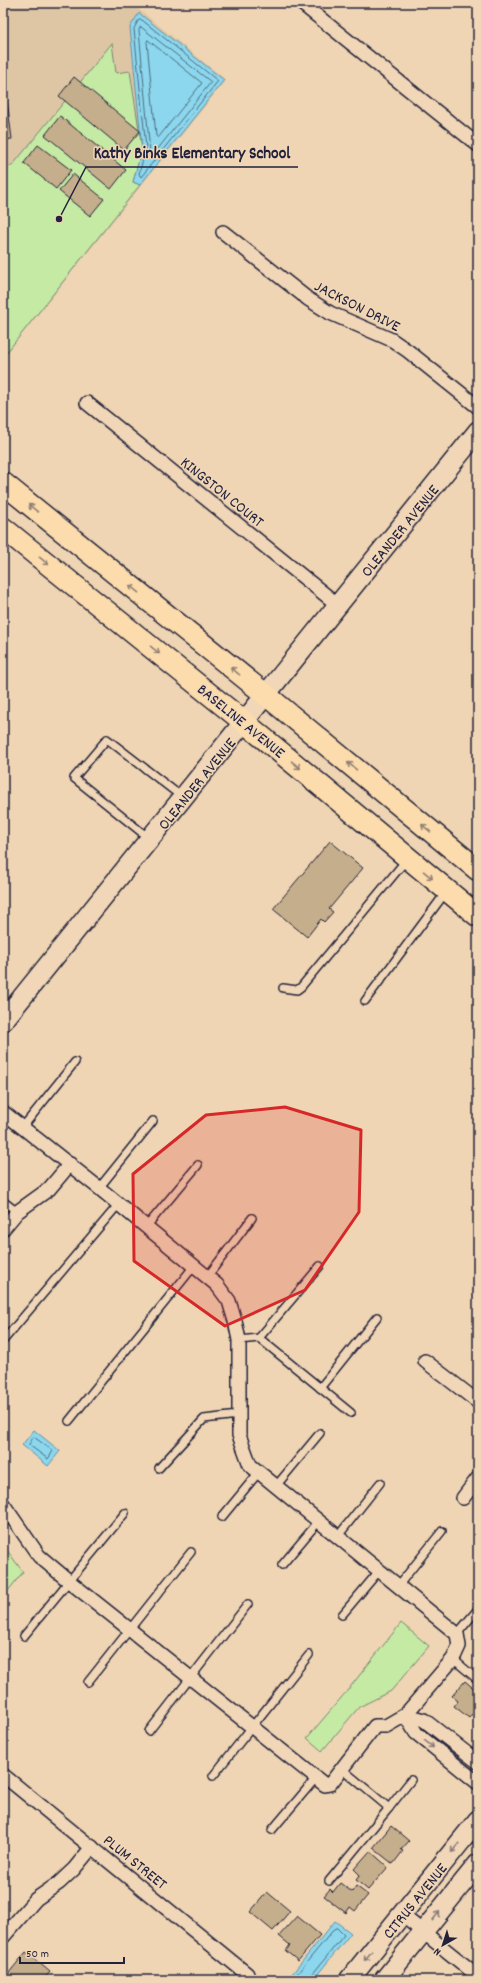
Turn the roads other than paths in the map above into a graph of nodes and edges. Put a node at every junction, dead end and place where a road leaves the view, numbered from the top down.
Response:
1 (301, 3) edge
2 (478, 145) edge
3 (223, 232) dead end
4 (87, 403) dead end
5 (478, 407) edge
6 (478, 431) edge
7 (3, 484) edge
8 (3, 528) edge
9 (338, 605) junction
10 (266, 695) junction
11 (244, 722) junction
12 (184, 799) junction
13 (150, 840) junction
14 (408, 857) junction
15 (478, 870) edge
16 (447, 890) junction
17 (478, 916) edge
18 (283, 988) dead end
19 (365, 1001) dead end
20 (3, 1022) edge
21 (74, 1062) dead end
22 (3, 1112) edge
23 (153, 1121) dead end
24 (22, 1128) junction
25 (70, 1164) junction
26 (198, 1165) dead end
27 (99, 1188) junction
28 (3, 1201) edge
29 (118, 1205) junction
30 (17, 1212) junction
31 (252, 1218) dead end
32 (146, 1227) junction
33 (3, 1229) edge
34 (194, 1266) junction
35 (320, 1266) dead end
36 (207, 1276) junction
37 (376, 1317) dead end
38 (259, 1338) junction
39 (239, 1340) junction
40 (3, 1341) edge
41 (425, 1361) dead end
42 (320, 1388) junction
43 (478, 1402) edge
44 (351, 1413) dead end
45 (238, 1415) junction
46 (69, 1421) dead end
47 (320, 1433) dead end
48 (159, 1468) dead end
49 (259, 1472) junction
50 (478, 1478) edge
51 (380, 1483) dead end
52 (276, 1486) junction
53 (463, 1498) dead end
54 (3, 1504) edge
55 (125, 1513) dead end
56 (222, 1518) dead end
57 (319, 1521) junction
58 (442, 1530) dead end
59 (338, 1536) junction
60 (191, 1552) dead end
61 (282, 1565) dead end
62 (379, 1571) junction
63 (70, 1582) junction
64 (398, 1586) junction
65 (248, 1604) dead end
66 (478, 1609) edge
67 (342, 1615) dead end
68 (130, 1630) junction
69 (458, 1634) junction
70 (24, 1636) dead end
71 (309, 1655) dead end
72 (453, 1659) junction
73 (192, 1679) junction
74 (478, 1680) edge
75 (88, 1682) dead end
76 (405, 1715) junction
77 (253, 1727) junction
78 (150, 1732) dead end
79 (478, 1762) edge
80 (341, 1768) junction
81 (3, 1775) edge
82 (213, 1776) dead end
83 (316, 1778) junction
84 (411, 1780) dead end
85 (478, 1783) edge
86 (389, 1808) junction
87 (478, 1820) edge
88 (272, 1830) dead end
89 (92, 1847) junction
90 (478, 1864) edge
91 (329, 1881) dead end
92 (402, 1915) junction
93 (423, 1932) junction
94 (3, 1937) edge
95 (247, 1974) dead end
96 (478, 1976) edge
97 (349, 1980) edge
98 (384, 1980) edge

1 - 2 street
3 - 5 street, JACKSON DRIVE
4 - 9 street, KINGSTON COURT
6 - 9 street, OLEANDER AVENUE
10 -> 7 main road
8 -> 11 main road, BASELINE AVENUE
9 - 10 street, OLEANDER AVENUE
10 - 11 street, OLEANDER AVENUE
15 -> 10 main road
11 - 12 street, OLEANDER AVENUE
11 -> 14 main road, BASELINE AVENUE
12 - 13 street, OLEANDER AVENUE
12 - 13 lane
13 - 20 street, OLEANDER AVENUE
14 -> 16 main road, BASELINE AVENUE
14 - 18 lane
16 - 17 main road, BASELINE AVENUE
16 - 19 lane
21 - 24 lane
22 - 24 street
23 - 27 lane
24 - 25 street
25 - 27 street
25 - 30 street
26 - 32 lane
27 - 29 street
28 - 30 lane
29 - 32 street
29 - 40 lane
30 - 33 street
31 - 36 lane
32 - 34 street
34 - 36 street
34 - 46 lane
35 - 38 lane
36 - 39 street
37 - 42 lane
38 - 39 lane
38 - 42 lane
39 - 45 street
41 - 43 street
42 - 44 lane
45 - 48 lane
45 - 49 street
47 - 52 lane
49 - 52 street
49 - 56 lane
50 - 53 street
51 - 59 lane
52 - 57 street
54 - 63 street
55 - 63 lane
57 - 59 street
57 - 61 lane
58 - 64 lane
59 - 62 street
60 - 68 lane
62 - 64 street
62 - 67 lane
63 - 68 street
63 - 70 lane
64 - 69 street
65 - 73 lane
66 - 69 lane
68 - 73 street
68 - 75 lane
69 - 72 street
71 - 77 lane
72 - 74 lane
72 - 76 street
73 - 77 street
73 - 78 lane
76 - 79 street
76 - 80 street
76 -> 85 street
77 - 82 lane
77 - 83 street
80 - 83 street
80 - 86 lane
81 - 89 street, PLUM STREET
83 - 88 lane
84 - 86 lane
86 - 91 lane
87 -> 92 street, CITRUS AVENUE
89 - 94 street
89 - 95 street, PLUM STREET
93 -> 90 street, CITRUS AVENUE
92 - 93 street
92 -> 97 street, CITRUS AVENUE
93 - 96 street
93 - 98 street, CITRUS AVENUE

